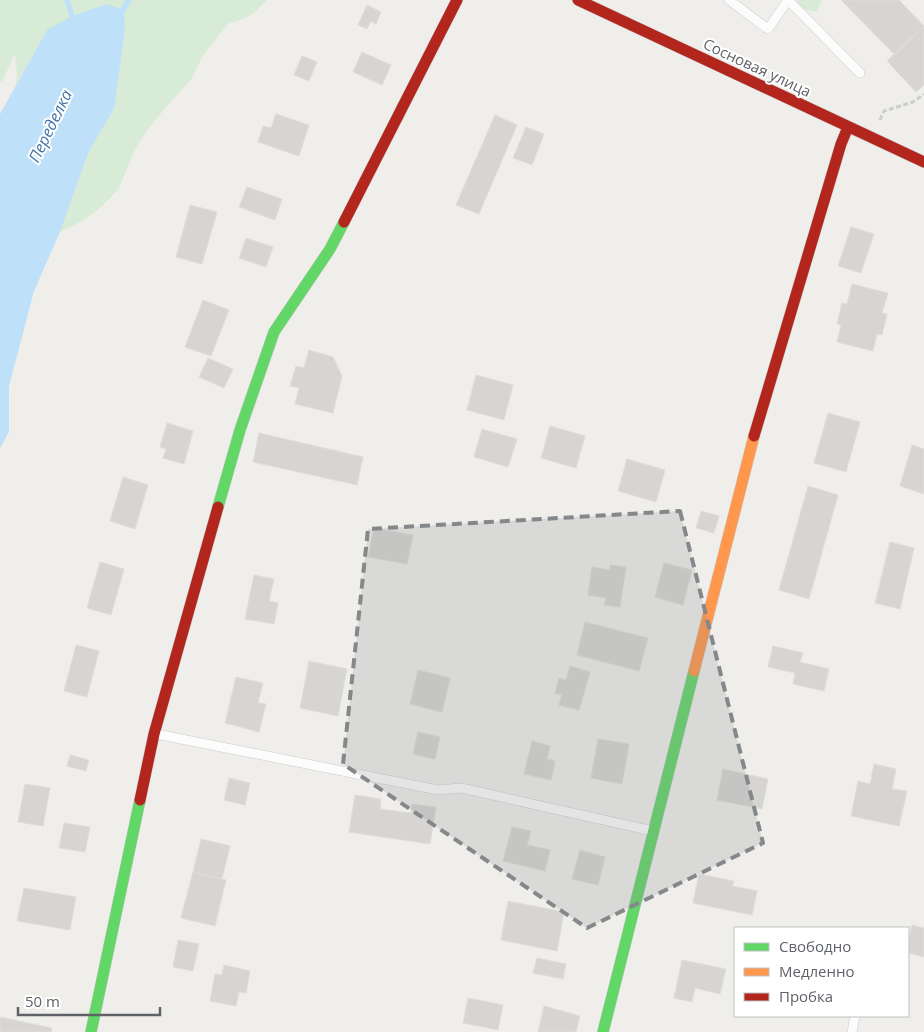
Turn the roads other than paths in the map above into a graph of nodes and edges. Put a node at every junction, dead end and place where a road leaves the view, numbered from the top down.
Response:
1 (457, 0) edge
2 (578, 0) edge
3 (729, 0) edge
4 (788, 0) edge
5 (860, 73) dead end
6 (848, 127) junction
7 (924, 162) edge
8 (154, 734) junction
9 (653, 831) junction
10 (855, 1017) edge
11 (91, 1032) edge
12 (603, 1032) edge
13 (852, 1032) edge

1 - 8 street
2 - 6 street, Сосновая улица
3 - 4 lane
4 - 5 lane
6 - 7 street, Сосновая улица
6 - 9 street
8 - 9 lane
8 - 11 street
9 - 12 street
10 - 13 lane

